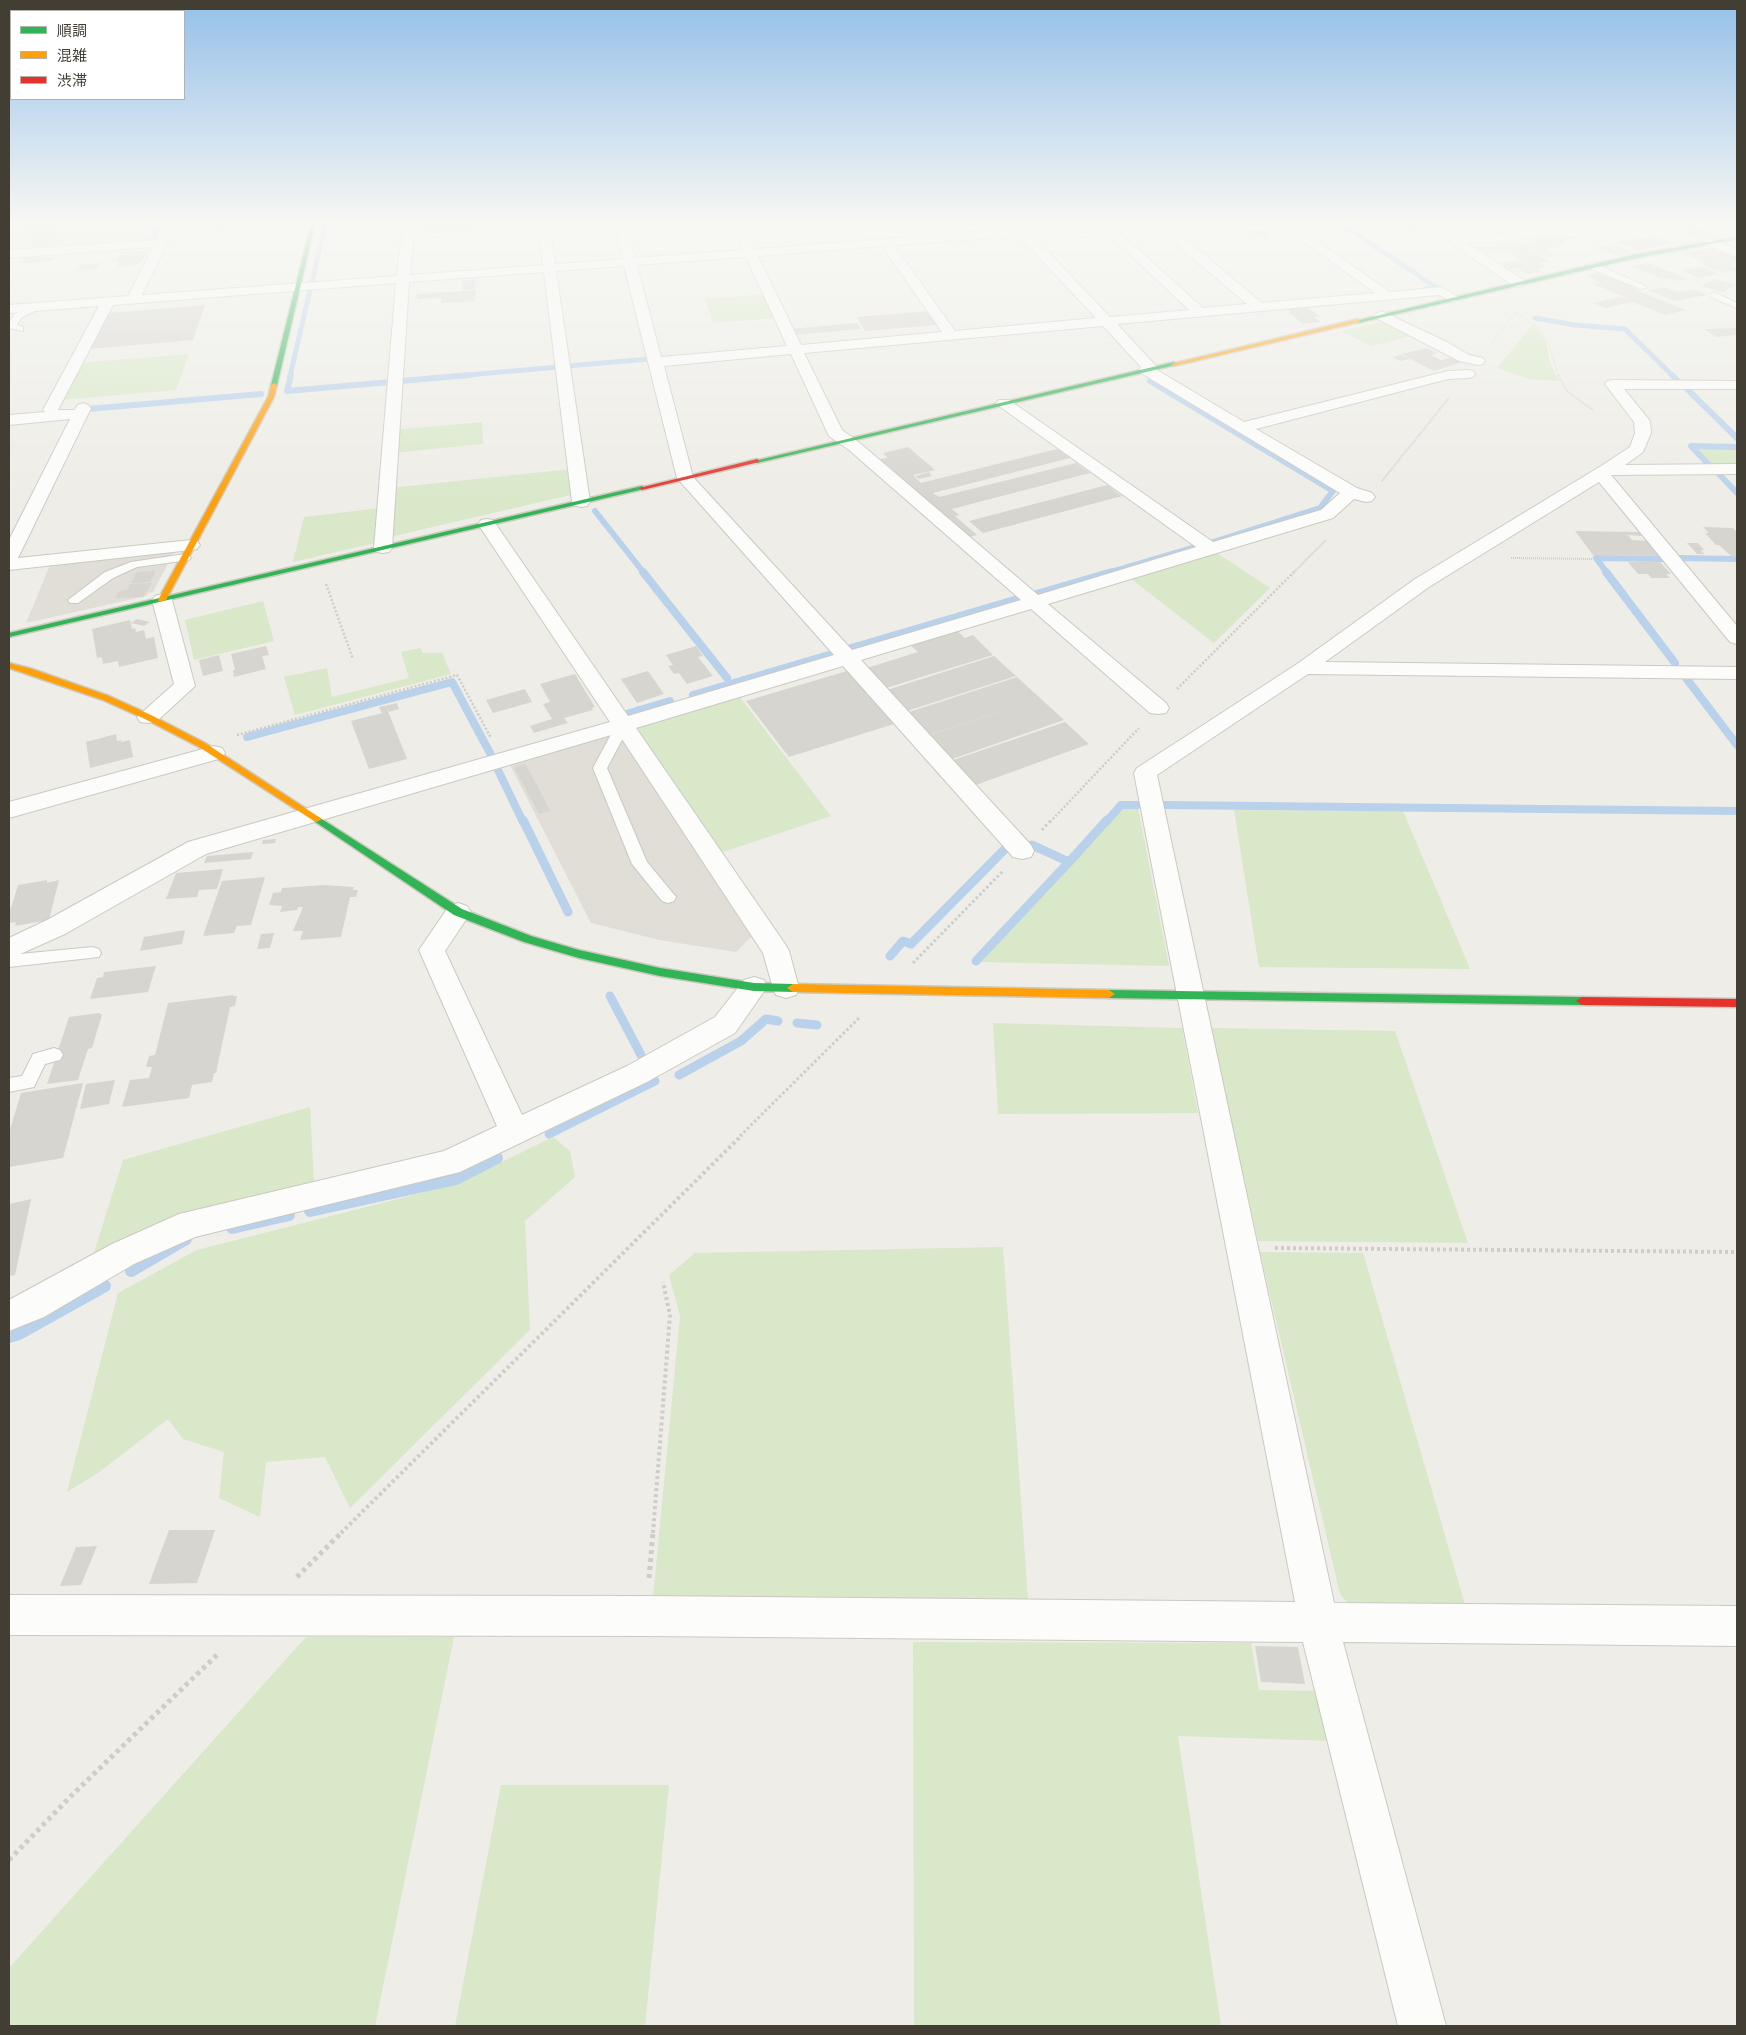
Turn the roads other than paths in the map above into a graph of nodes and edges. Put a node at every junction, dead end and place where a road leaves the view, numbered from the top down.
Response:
1 (19, 315) edge
2 (101, 315) edge
3 (291, 315) edge
4 (400, 315) edge
5 (555, 315) edge
6 (643, 315) edge
7 (779, 315) edge
8 (937, 315) edge
9 (1100, 315) edge
10 (1177, 315) edge
11 (1381, 315) joint
12 (1106, 321) junction
13 (20, 329) dead end
14 (951, 335) junction
15 (795, 349) junction
16 (655, 362) junction
17 (1148, 370) junction
18 (1737, 385) edge
19 (1004, 403) junction
20 (79, 414) junction
21 (9, 420) edge
22 (1242, 427) junction
23 (845, 440) junction
24 (1737, 469) edge
25 (1603, 471) junction
26 (685, 478) junction
27 (581, 502) junction
28 (487, 524) junction
29 (383, 548) junction
30 (1210, 549) junction
31 (188, 552) junction
32 (9, 558) edge
33 (9, 565) edge
34 (74, 600) dead end
35 (162, 600) junction
36 (1034, 602) junction
37 (9, 636) edge
38 (1737, 638) edge
39 (846, 658) junction
40 (9, 666) edge
41 (1304, 668) junction
42 (1737, 673) edge
43 (1158, 708) road end
44 (148, 717) junction
45 (623, 725) junction
46 (208, 749) junction
47 (9, 810) edge
48 (312, 816) junction
49 (1022, 851) road end
50 (668, 897) dead end
51 (458, 912) junction
52 (9, 949) edge
53 (93, 953) dead end
54 (9, 961) edge
55 (754, 987) junction
56 (786, 988) junction
57 (1190, 996) junction
58 (1737, 1003) edge
59 (54, 1055) dead end
60 (9, 1085) edge
61 (515, 1133) junction
62 (9, 1316) edge
63 (9, 1615) edge
64 (1318, 1621) junction
65 (1737, 1626) edge
66 (1422, 2026) edge

1 - 13 lane
2 - 20 street
3 - 31 street
4 - 29 street
5 - 27 street
6 - 16 street
7 - 15 street
8 - 14 street
9 - 12 street
10 - 12 street
11 - 17 street
11 - 22 street
12 - 14 street
12 - 17 street
14 - 15 street
15 - 16 street
15 - 23 street
16 - 26 street
17 - 19 street
17 - 22 street
18 - 25 street
19 - 23 street
19 - 30 street
20 - 21 street
20 - 32 street
22 - 30 street
23 - 26 street
23 - 36 street
24 - 25 street
25 - 38 street
25 - 41 street
26 - 27 street
26 - 39 street
27 - 28 street
28 - 29 street
28 - 45 street
29 - 35 street
30 - 36 street
31 - 33 street
31 - 34 lane
31 - 35 street
35 - 37 street
35 - 44 street
36 - 39 street
36 - 43 street
39 - 45 street
39 - 49 street
40 - 44 street
41 - 42 street
41 - 57 street
44 - 46 street
45 - 48 street
45 - 50 lane
45 - 56 street
46 - 47 street
46 - 48 street
48 - 51 street
48 - 52 street
51 - 55 street
51 - 61 street
53 - 54 lane
55 - 56 street
55 - 61 street
56 - 57 street
57 - 58 street
57 - 64 street
59 - 60 lane
61 - 62 street
63 - 64 street
64 - 65 street
64 - 66 street

